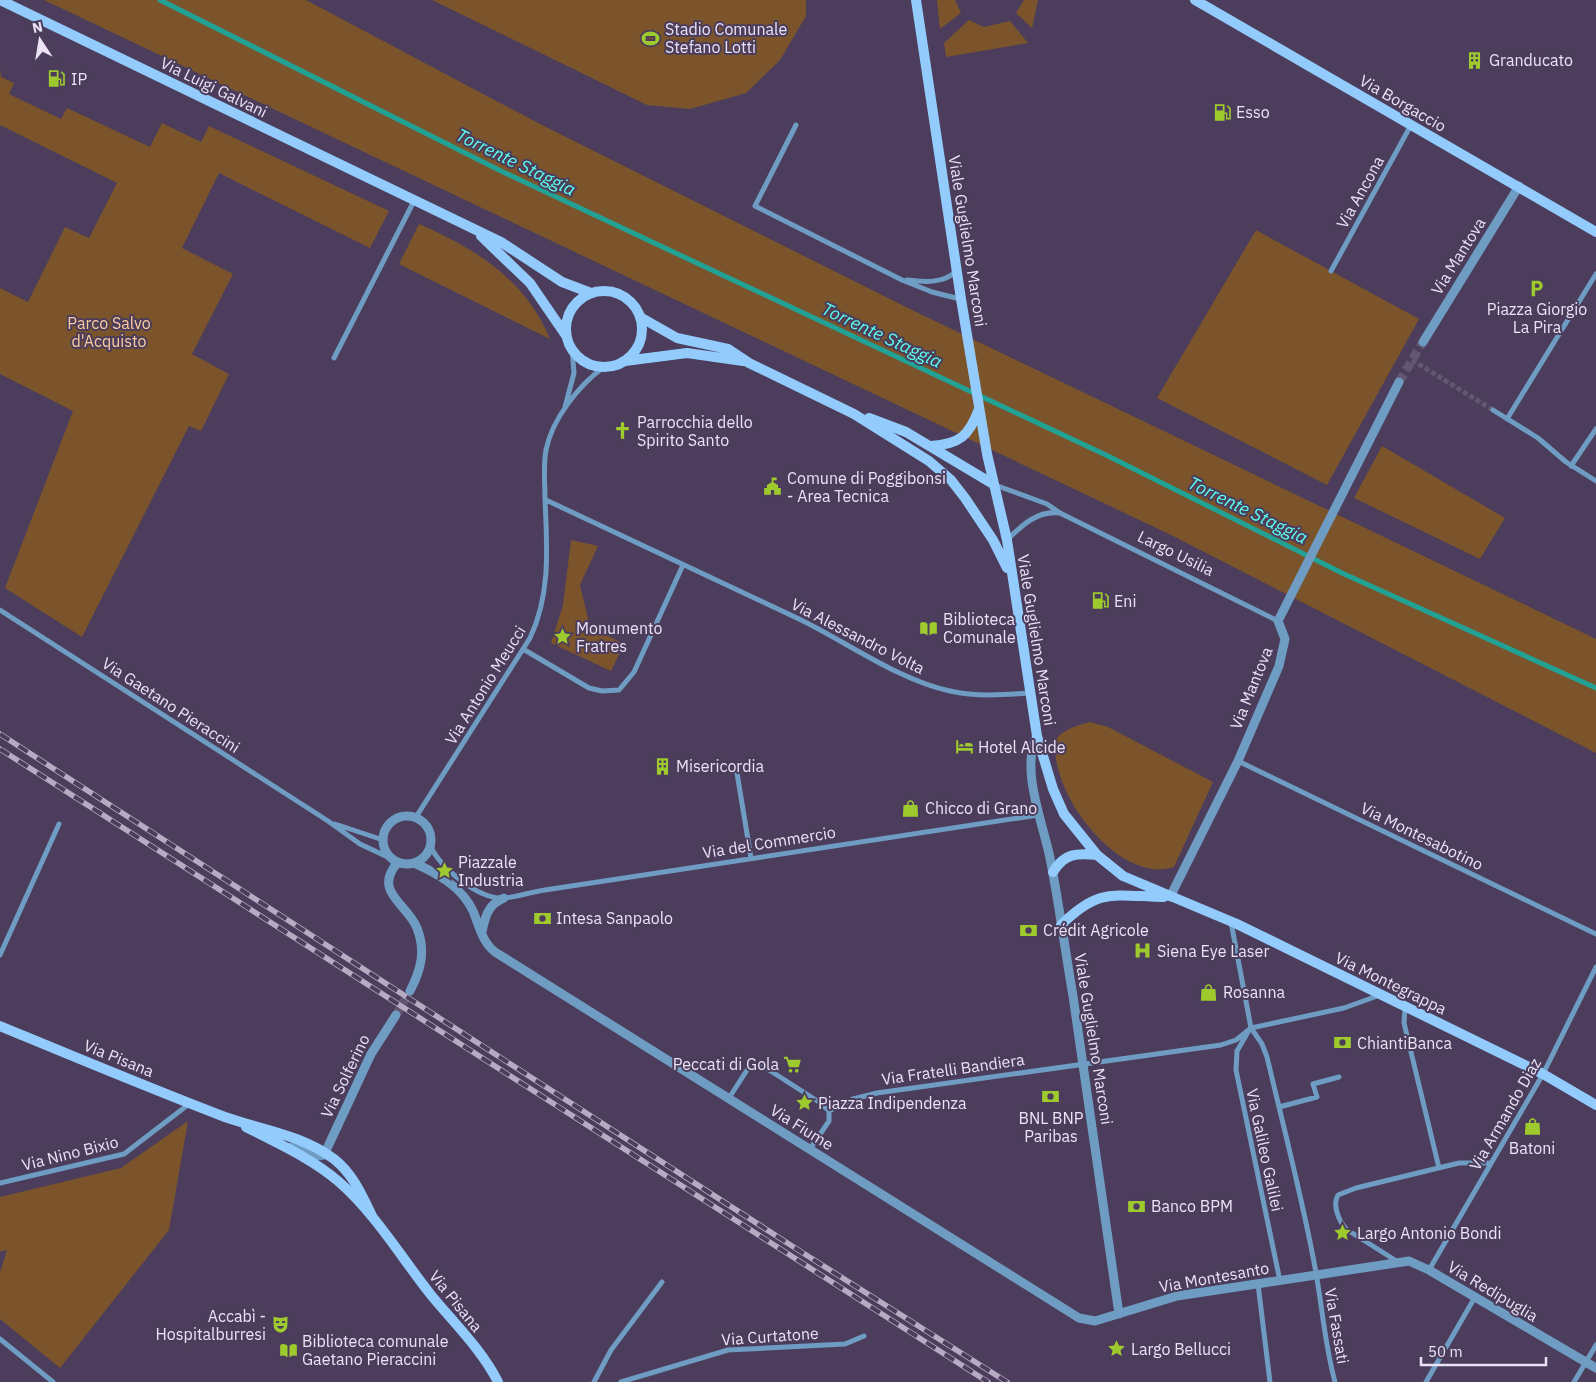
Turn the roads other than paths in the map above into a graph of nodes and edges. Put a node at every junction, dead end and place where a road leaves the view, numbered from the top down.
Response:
1 (0, 0) edge
2 (916, 0) edge
3 (1195, 0) edge
4 (796, 125) dead end
5 (1411, 125) junction
6 (1519, 186) junction
7 (414, 201) junction
8 (477, 232) junction
9 (1596, 232) edge
10 (957, 270) junction
11 (1331, 271) dead end
12 (1596, 274) edge
13 (902, 280) junction
14 (591, 293) junction
15 (961, 299) junction
16 (640, 318) junction
17 (567, 338) junction
18 (1423, 342) tunnel mouth
19 (572, 349) junction
20 (334, 358) dead end
21 (624, 361) junction
22 (749, 363) junction
23 (604, 367) junction
24 (1399, 382) tunnel mouth
25 (979, 409) junction
26 (1493, 410) tunnel mouth
27 (564, 411) junction
28 (854, 414) junction
29 (1507, 419) junction
30 (1596, 429) edge
31 (931, 446) junction
32 (1571, 466) junction
33 (1596, 481) edge
34 (994, 484) junction
35 (546, 500) junction
36 (1060, 513) junction
37 (1007, 540) junction
38 (683, 565) junction
39 (1011, 576) junction
40 (0, 610) edge
41 (1278, 621) junction
42 (523, 649) junction
43 (1030, 693) junction
44 (1037, 736) junction
45 (1238, 761) junction
46 (737, 773) dead end
47 (1038, 814) junction
48 (416, 817) junction
49 (328, 821) junction
50 (59, 824) dead end
51 (383, 840) junction
52 (431, 847) junction
53 (1098, 855) junction
54 (751, 858) junction
55 (395, 861) junction
56 (414, 863) junction
57 (1053, 872) junction
58 (1170, 897) junction
59 (504, 898) junction
60 (1230, 921) junction
61 (1061, 926) junction
62 (482, 932) junction
63 (1596, 934) edge
64 (0, 955) edge
65 (1596, 967) edge
66 (410, 991) tunnel mouth
67 (1381, 995) junction
68 (1405, 1007) junction
69 (396, 1015) tunnel mouth
70 (0, 1026) edge
71 (1251, 1028) junction
72 (1083, 1064) junction
73 (1543, 1074) junction
74 (1338, 1077) dead end
75 (729, 1098) junction
76 (190, 1103) junction
77 (1596, 1105) edge
78 (1279, 1107) junction
79 (830, 1111) junction
80 (228, 1117) junction
81 (275, 1142) junction
82 (810, 1149) junction
83 (325, 1153) junction
84 (1491, 1163) junction
85 (1439, 1168) junction
86 (0, 1183) edge
87 (372, 1216) junction
88 (1399, 1262) junction
89 (1430, 1270) junction
90 (1316, 1275) junction
91 (1280, 1281) junction
92 (662, 1282) dead end
93 (1258, 1284) junction
94 (1475, 1298) junction
95 (1119, 1314) junction
96 (864, 1336) dead end
97 (0, 1339) edge
98 (1596, 1345) edge
99 (1586, 1362) junction
100 (1596, 1368) edge
101 (53, 1382) edge
102 (499, 1382) edge
103 (510, 1382) edge
104 (594, 1382) edge
105 (620, 1382) edge
106 (1270, 1382) edge
107 (1335, 1382) edge
108 (1426, 1382) edge
109 (1574, 1382) edge

1 - 7 main road, Via Luigi Galvani
2 - 10 main road, Viale Guglielmo Marconi
3 - 5 main road, Via Borgaccio
4 - 13 street
5 - 6 main road, Via Borgaccio
5 - 11 street, Via Ancona
6 - 9 main road, Via Borgaccio
6 - 18 street, Via Mantova
7 - 8 main road, Via Luigi Galvani
7 - 20 street
8 - 14 main road, Via Luigi Galvani
8 - 17 main road, Via Luigi Galvani
10 - 13 street
10 - 15 main road, Viale Guglielmo Marconi
12 - 29 street
13 - 15 street
14 - 16 main road, Via Luigi Galvani
14 - 17 main road
15 - 25 main road, Viale Guglielmo Marconi
16 - 21 main road
16 - 22 main road, Via Luigi Galvani
17 - 19 main road, Via Luigi Galvani
19 - 23 main road, Via Luigi Galvani
19 - 27 street, Via Antonio Meucci
21 - 22 main road, Via Luigi Galvani
21 - 23 main road, Via Luigi Galvani
22 - 28 main road, Via Luigi Galvani
23 - 27 street, Via Antonio Meucci
24 - 41 street
25 - 31 main road
25 - 34 main road, Viale Guglielmo Marconi
26 - 29 street
27 - 35 street, Via Antonio Meucci
28 - 31 main road, Via Luigi Galvani
28 - 39 main road, Via Luigi Galvani
29 - 32 street
30 - 32 street
31 - 34 main road, Via Luigi Galvani
32 - 33 street
34 - 36 street, Largo Usilia
34 - 37 main road, Viale Guglielmo Marconi
35 - 38 street, Via Alessandro Volta
35 - 42 street, Via Antonio Meucci
36 - 37 street
36 - 41 street, Largo Usilia
37 - 39 main road, Viale Guglielmo Marconi
38 - 42 street
38 - 43 street, Via Alessandro Volta
39 - 43 main road, Viale Guglielmo Marconi
40 - 49 street, Via Gaetano Pieraccini
41 - 45 street, Via Mantova
42 - 48 street, Via Antonio Meucci
43 - 44 main road, Viale Guglielmo Marconi
44 - 47 street, Viale Guglielmo Marconi
44 - 53 main road
45 - 58 street, Via Mantova
45 - 63 street, Via Montesabotino
46 - 54 street
47 - 54 street, Via del Commercio
47 - 57 street, Viale Guglielmo Marconi
48 - 51 street
48 - 52 street
49 - 51 street, Via Gaetano Pieraccini
49 - 55 street, Via Gaetano Pieraccini
50 - 64 street
51 - 55 street
52 - 56 street
52 - 59 street
53 - 57 main road
53 - 58 main road
54 - 59 street, Via del Commercio
55 - 56 street
55 - 66 street
56 - 62 street
57 - 61 street, Viale Guglielmo Marconi
58 - 60 main road, Via Montegrappa
58 - 61 main road
59 - 62 street
60 - 67 main road, Via Montegrappa
60 - 71 street, Via Galileo Galilei
61 - 72 street, Viale Guglielmo Marconi
62 - 75 street, Via Fiume
65 - 73 street, Via Armando Diaz
67 - 68 main road, Via Montegrappa
67 - 71 street
68 - 73 main road, Via Montegrappa
68 - 85 street
69 - 83 street, Via Solferino
70 - 76 main road, Via Pisana
71 - 72 street, Via Fratelli Bandiera
71 - 78 street, Via Galileo Galilei
71 - 91 street, Via Galileo Galilei
72 - 79 street, Via Fratelli Bandiera
72 - 95 street, Viale Guglielmo Marconi
73 - 77 main road, Via Montegrappa
73 - 84 street, Via Armando Diaz
74 - 78 street
75 - 79 street
75 - 82 street, Via Fiume
76 - 80 main road, Via Pisana
76 - 86 street, Via Nino Bixio
78 - 90 street, Via Galileo Galilei
79 - 82 street
80 - 81 main road, Via Pisana
80 - 83 main road, Via Pisana
81 - 83 street
81 - 87 main road, Via Pisana
82 - 95 street, Via Fiume
83 - 87 main road, Via Pisana
84 - 85 street
84 - 89 street, Via Armando Diaz
85 - 88 street
87 - 102 main road, Via Pisana
88 - 89 street, Via Redipuglia
88 - 90 street, Via Montesanto
89 - 94 street, Via Redipuglia
90 - 91 street, Via Montesanto
90 - 107 street, Via Fassati
91 - 93 street, Via Montesanto
92 - 104 street
93 - 95 street, Via Montesanto
93 - 106 street
94 - 99 street, Via Redipuglia
94 - 108 street
96 - 105 street, Via Curtatone
97 - 101 street
98 - 99 street
99 - 100 street, Via Redipuglia
99 - 109 street
102 - 103 main road

